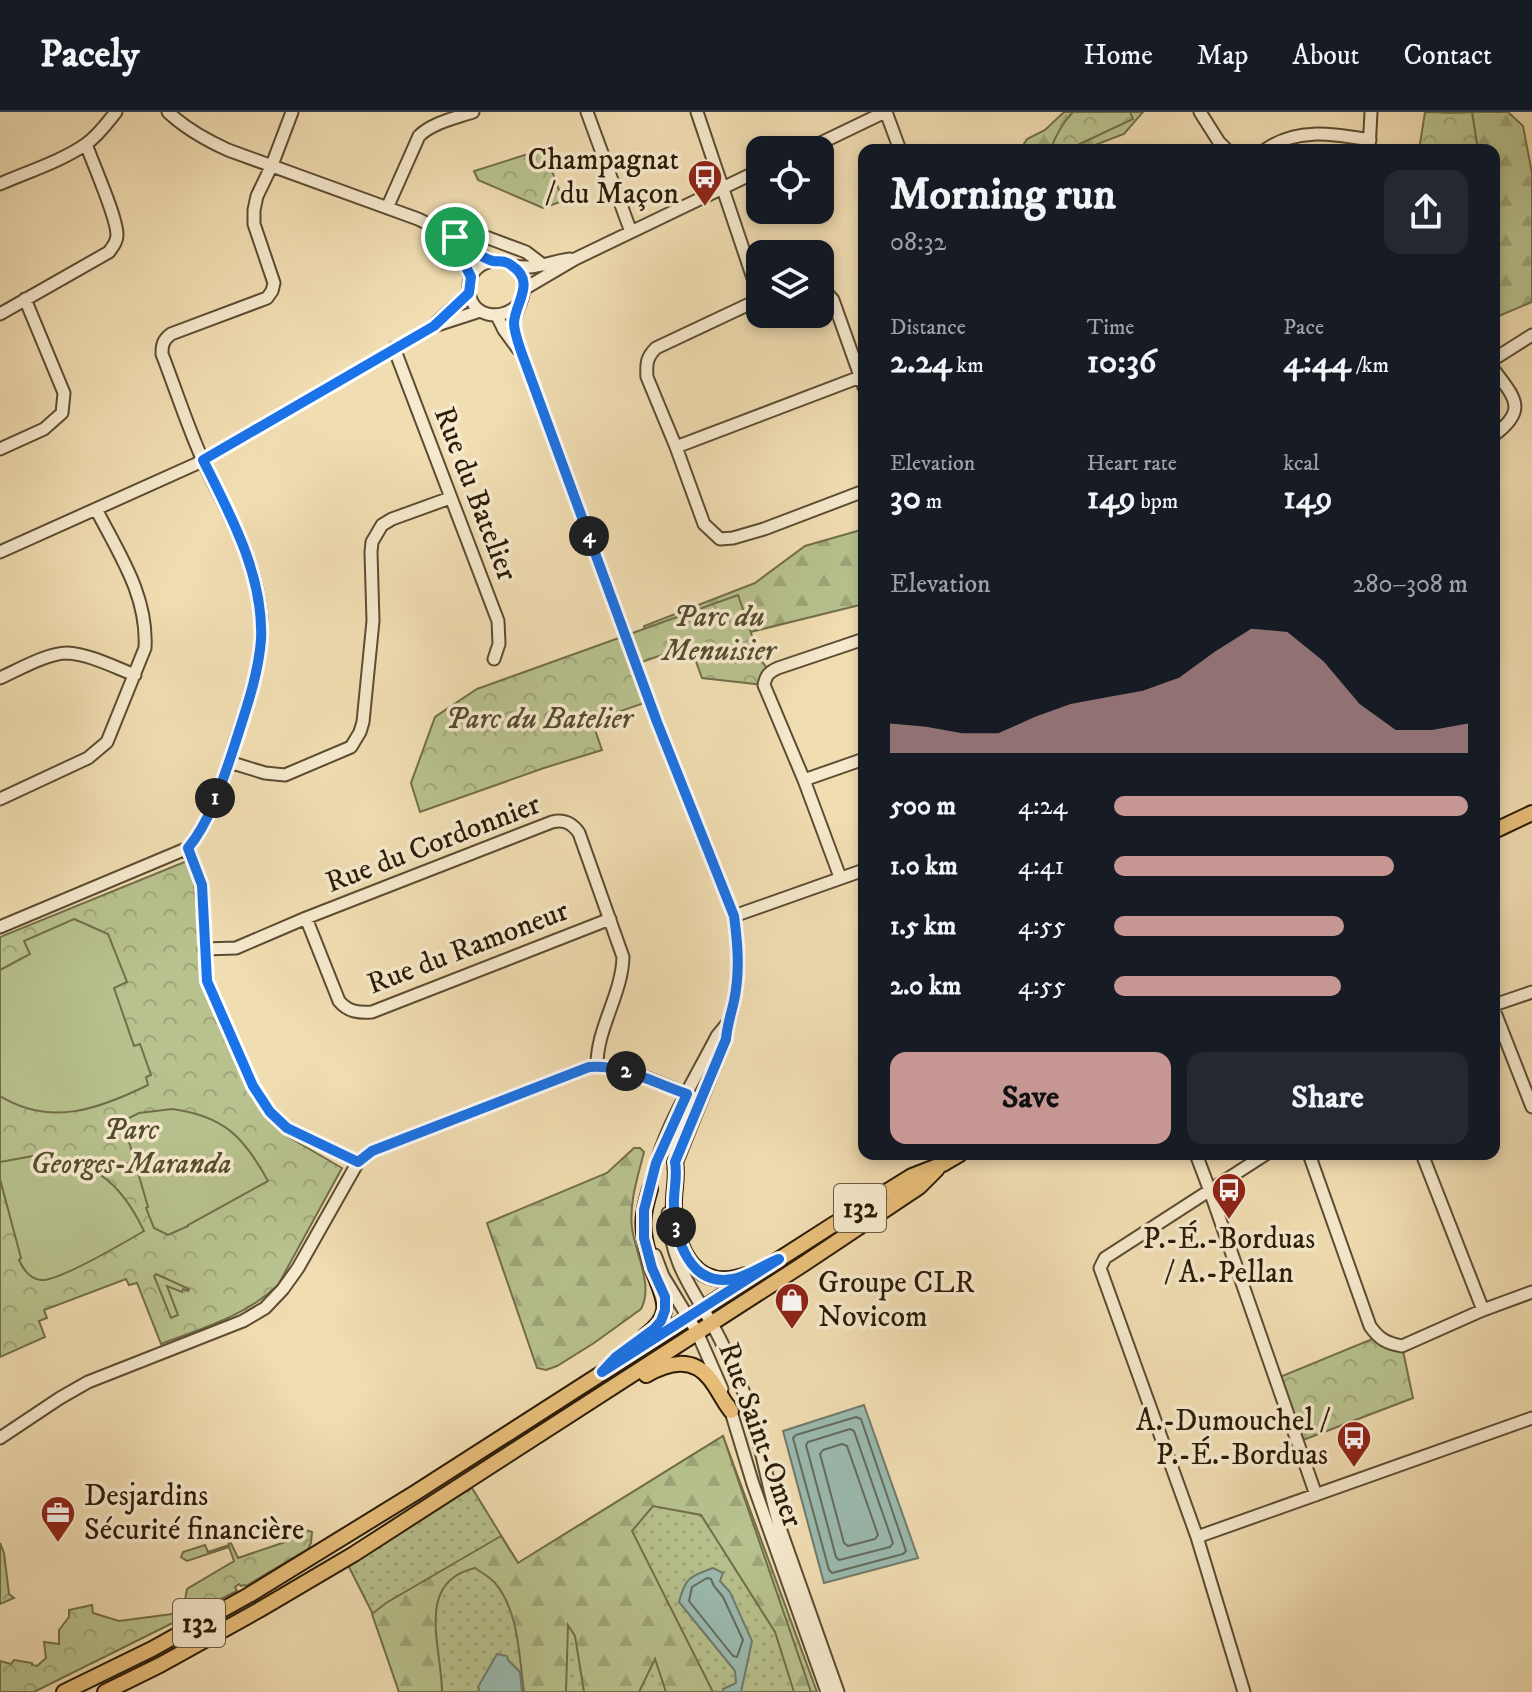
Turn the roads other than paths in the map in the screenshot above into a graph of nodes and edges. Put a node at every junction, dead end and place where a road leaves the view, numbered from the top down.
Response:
1 (116, 112) edge
2 (168, 112) edge
3 (292, 112) edge
4 (473, 112) edge
5 (587, 112) edge
6 (697, 112) edge
7 (886, 112) edge
8 (1200, 112) edge
9 (1371, 112) edge
10 (834, 137) edge
11 (86, 144) junction
12 (898, 144) edge
13 (1221, 144) edge
14 (1273, 144) edge
15 (1366, 144) edge
16 (1369, 144) edge
17 (272, 165) junction
18 (746, 176) edge
19 (0, 184) edge
20 (722, 187) junction
21 (387, 208) junction
22 (631, 232) junction
23 (455, 237) junction
24 (746, 258) edge
25 (575, 259) junction
26 (491, 261) junction
27 (543, 265) junction
28 (513, 266) junction
29 (471, 277) junction
30 (524, 289) junction
31 (469, 293) junction
32 (25, 299) junction
33 (834, 303) edge
34 (519, 304) junction
35 (746, 305) edge
36 (480, 311) junction
37 (0, 314) edge
38 (497, 316) junction
39 (434, 326) junction
40 (1532, 335) edge
41 (394, 348) junction
42 (522, 354) junction
43 (1500, 355) edge
44 (858, 371) edge
45 (1500, 378) edge
46 (858, 383) edge
47 (1500, 431) edge
48 (676, 447) junction
49 (0, 449) edge
50 (203, 460) junction
51 (858, 493) edge
52 (450, 498) junction
53 (96, 509) junction
54 (0, 552) edge
55 (858, 641) edge
56 (494, 659) dead end
57 (135, 675) junction
58 (0, 678) edge
59 (858, 761) edge
60 (229, 762) junction
61 (804, 780) junction
62 (0, 799) edge
63 (1532, 813) edge
64 (1500, 828) edge
65 (188, 848) junction
66 (858, 872) edge
67 (840, 877) junction
68 (734, 916) junction
69 (306, 918) junction
70 (610, 919) junction
71 (0, 927) edge
72 (204, 949) junction
73 (1532, 992) edge
74 (1500, 1005) edge
75 (1500, 1023) edge
76 (727, 1024) junction
77 (597, 1067) junction
78 (687, 1094) junction
79 (701, 1100) junction
80 (1532, 1107) edge
81 (950, 1160) edge
82 (1198, 1160) edge
83 (1257, 1160) edge
84 (1311, 1160) edge
85 (1424, 1160) edge
86 (358, 1162) junction
87 (675, 1162) junction
88 (943, 1164) junction
89 (650, 1189) junction
90 (1210, 1191) junction
91 (779, 1259) junction
92 (1532, 1292) edge
93 (702, 1309) junction
94 (1483, 1310) junction
95 (688, 1318) junction
96 (711, 1323) junction
97 (697, 1332) junction
98 (602, 1372) junction
99 (612, 1388) junction
100 (731, 1411) junction
101 (1532, 1418) edge
102 (0, 1438) edge
103 (1316, 1495) junction
104 (1197, 1537) junction
105 (64, 1692) edge
106 (105, 1692) edge
107 (827, 1692) edge
108 (838, 1692) edge
109 (1244, 1692) edge

1 - 11 street
2 - 17 street
3 - 17 street
4 - 21 street
5 - 22 street
6 - 20 street
7 - 10 street
7 - 12 street
8 - 13 street
9 - 16 street
11 - 19 street
11 - 32 street
14 - 15 street
17 - 21 street
17 - 50 street
18 - 20 street
20 - 22 street
20 - 24 street
21 - 23 street
22 - 25 street
23 - 26 street
23 - 27 street
23 - 29 street
25 - 27 street
25 - 30 street
26 - 28 street
26 - 29 street
27 - 28 street
28 - 30 street
29 - 31 street
30 - 34 street
31 - 36 street
31 - 39 street
32 - 37 street
32 - 49 street
33 - 44 street
34 - 38 street
34 - 42 street, Rue Saint-Omer
35 - 48 street
36 - 38 street
36 - 39 street
38 - 42 street, Rue Saint-Omer
39 - 41 street
40 - 43 street
41 - 50 street
41 - 52 street, Rue du Batelier
42 - 68 street, Rue Saint-Omer
45 - 47 street
46 - 48 street
48 - 51 street
50 - 53 street
50 - 60 street
52 - 56 street, Rue du Batelier
52 - 60 street
53 - 54 street
53 - 57 street
55 - 61 street
57 - 58 street
57 - 62 street
59 - 61 street
60 - 65 street
61 - 67 street
63 - 64 main road
65 - 71 street
65 - 72 street
66 - 67 street
67 - 68 street
68 - 76 street, Rue Saint-Omer
69 - 70 street, Rue du Ramoneur
69 - 70 street, Rue du Cordonnier
69 - 72 street, Rue du Cordonnier
70 - 77 street, Rue du Cordonnier
72 - 86 street
73 - 74 street
75 - 80 street
76 - 78 street, Rue Saint-Omer
76 - 79 street, Rue Saint-Omer
77 - 78 street
77 - 86 street
78 - 79 street
78 - 89 street, Rue Saint-Omer
79 - 87 street, Rue Saint-Omer
81 - 88 main road, 132
82 - 90 street
83 - 90 street
84 - 94 street
85 - 94 street
86 - 102 street
87 - 91 main road
87 - 93 street, Rue Saint-Omer
88 - 91 main road, 132
88 - 96 main road, 132
89 - 95 street, Rue Saint-Omer
89 - 98 main road
90 - 103 street
90 - 104 street
91 - 93 main road, 132
92 - 94 street
93 - 95 main road, 132
93 - 96 street, Rue Saint-Omer
95 - 97 street, Rue Saint-Omer
95 - 98 main road, 132
96 - 97 main road, 132
96 - 108 street, Rue Saint-Omer
97 - 99 main road, 132
97 - 100 street, Rue Saint-Omer
98 - 105 main road, 132
99 - 100 main road
99 - 106 main road, 132
100 - 107 street, Rue Saint-Omer
101 - 103 street
103 - 104 street
104 - 109 street

